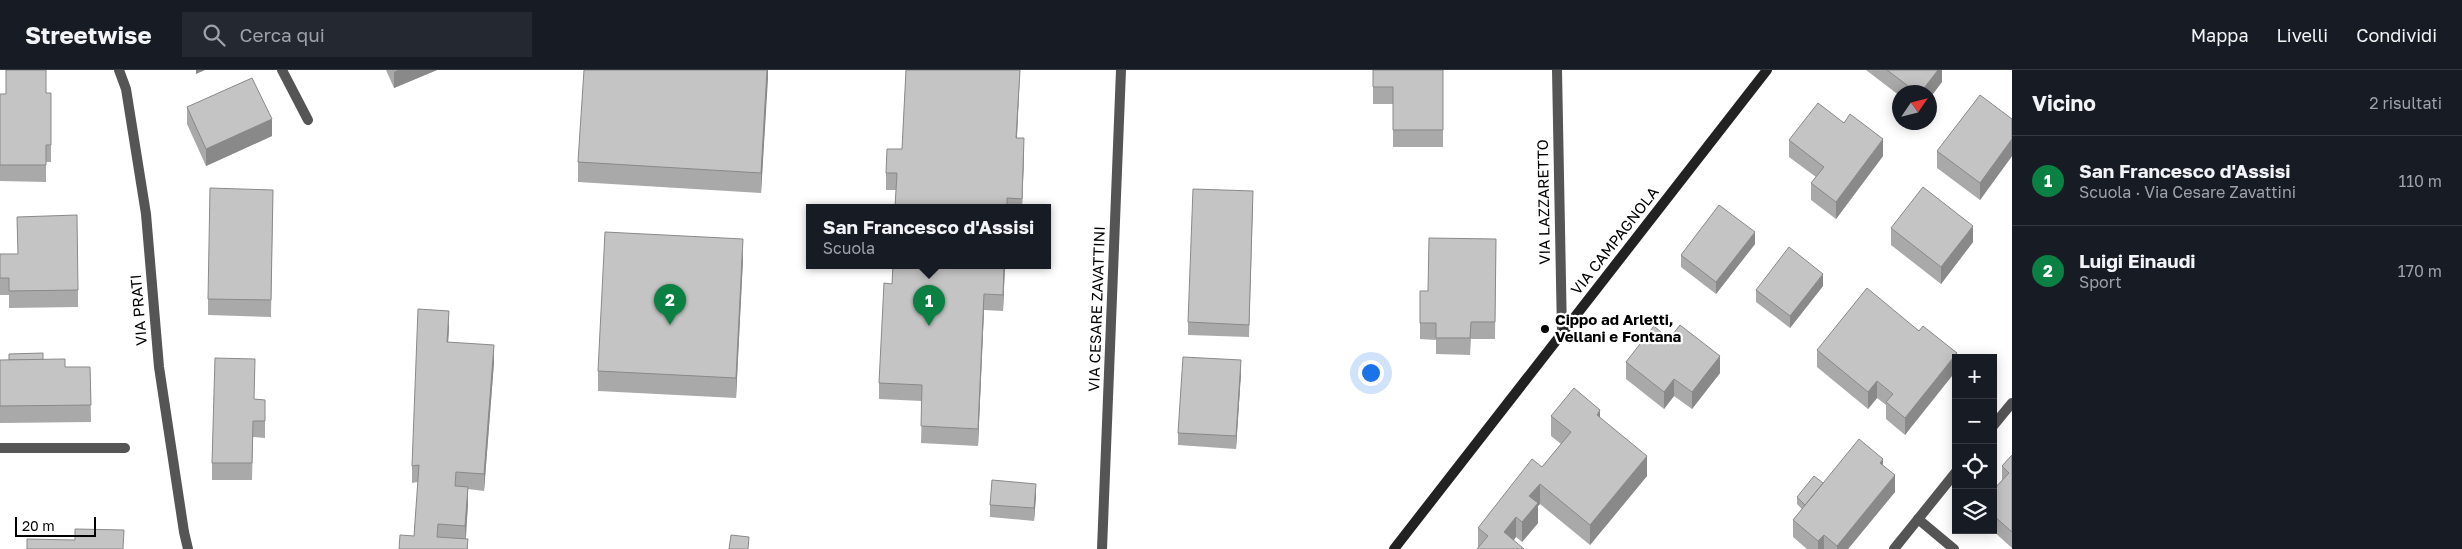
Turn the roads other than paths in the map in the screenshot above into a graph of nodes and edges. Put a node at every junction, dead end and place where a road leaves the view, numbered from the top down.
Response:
1 (119, 70) edge
2 (282, 70) edge
3 (1121, 70) edge
4 (1556, 70) edge
5 (1768, 70) edge
6 (308, 120) dead end
7 (1562, 334) junction
8 (2012, 403) edge
9 (1997, 421) edge
10 (0, 448) edge
11 (125, 448) dead end
12 (1952, 477) edge
13 (1918, 519) junction
14 (188, 549) edge
15 (1102, 549) edge
16 (1394, 549) edge
17 (1894, 549) edge
18 (1954, 549) edge

1 - 14 street, VIA PRATI
2 - 6 street
3 - 15 street, VIA CESARE ZAVATTINI
4 - 7 street, VIA LAZZARETTO
5 - 7 main road, VIA CAMPAGNOLA
7 - 16 main road, VIA CAMPAGNOLA
8 - 9 street
10 - 11 street
12 - 13 street
13 - 17 street
13 - 18 street

